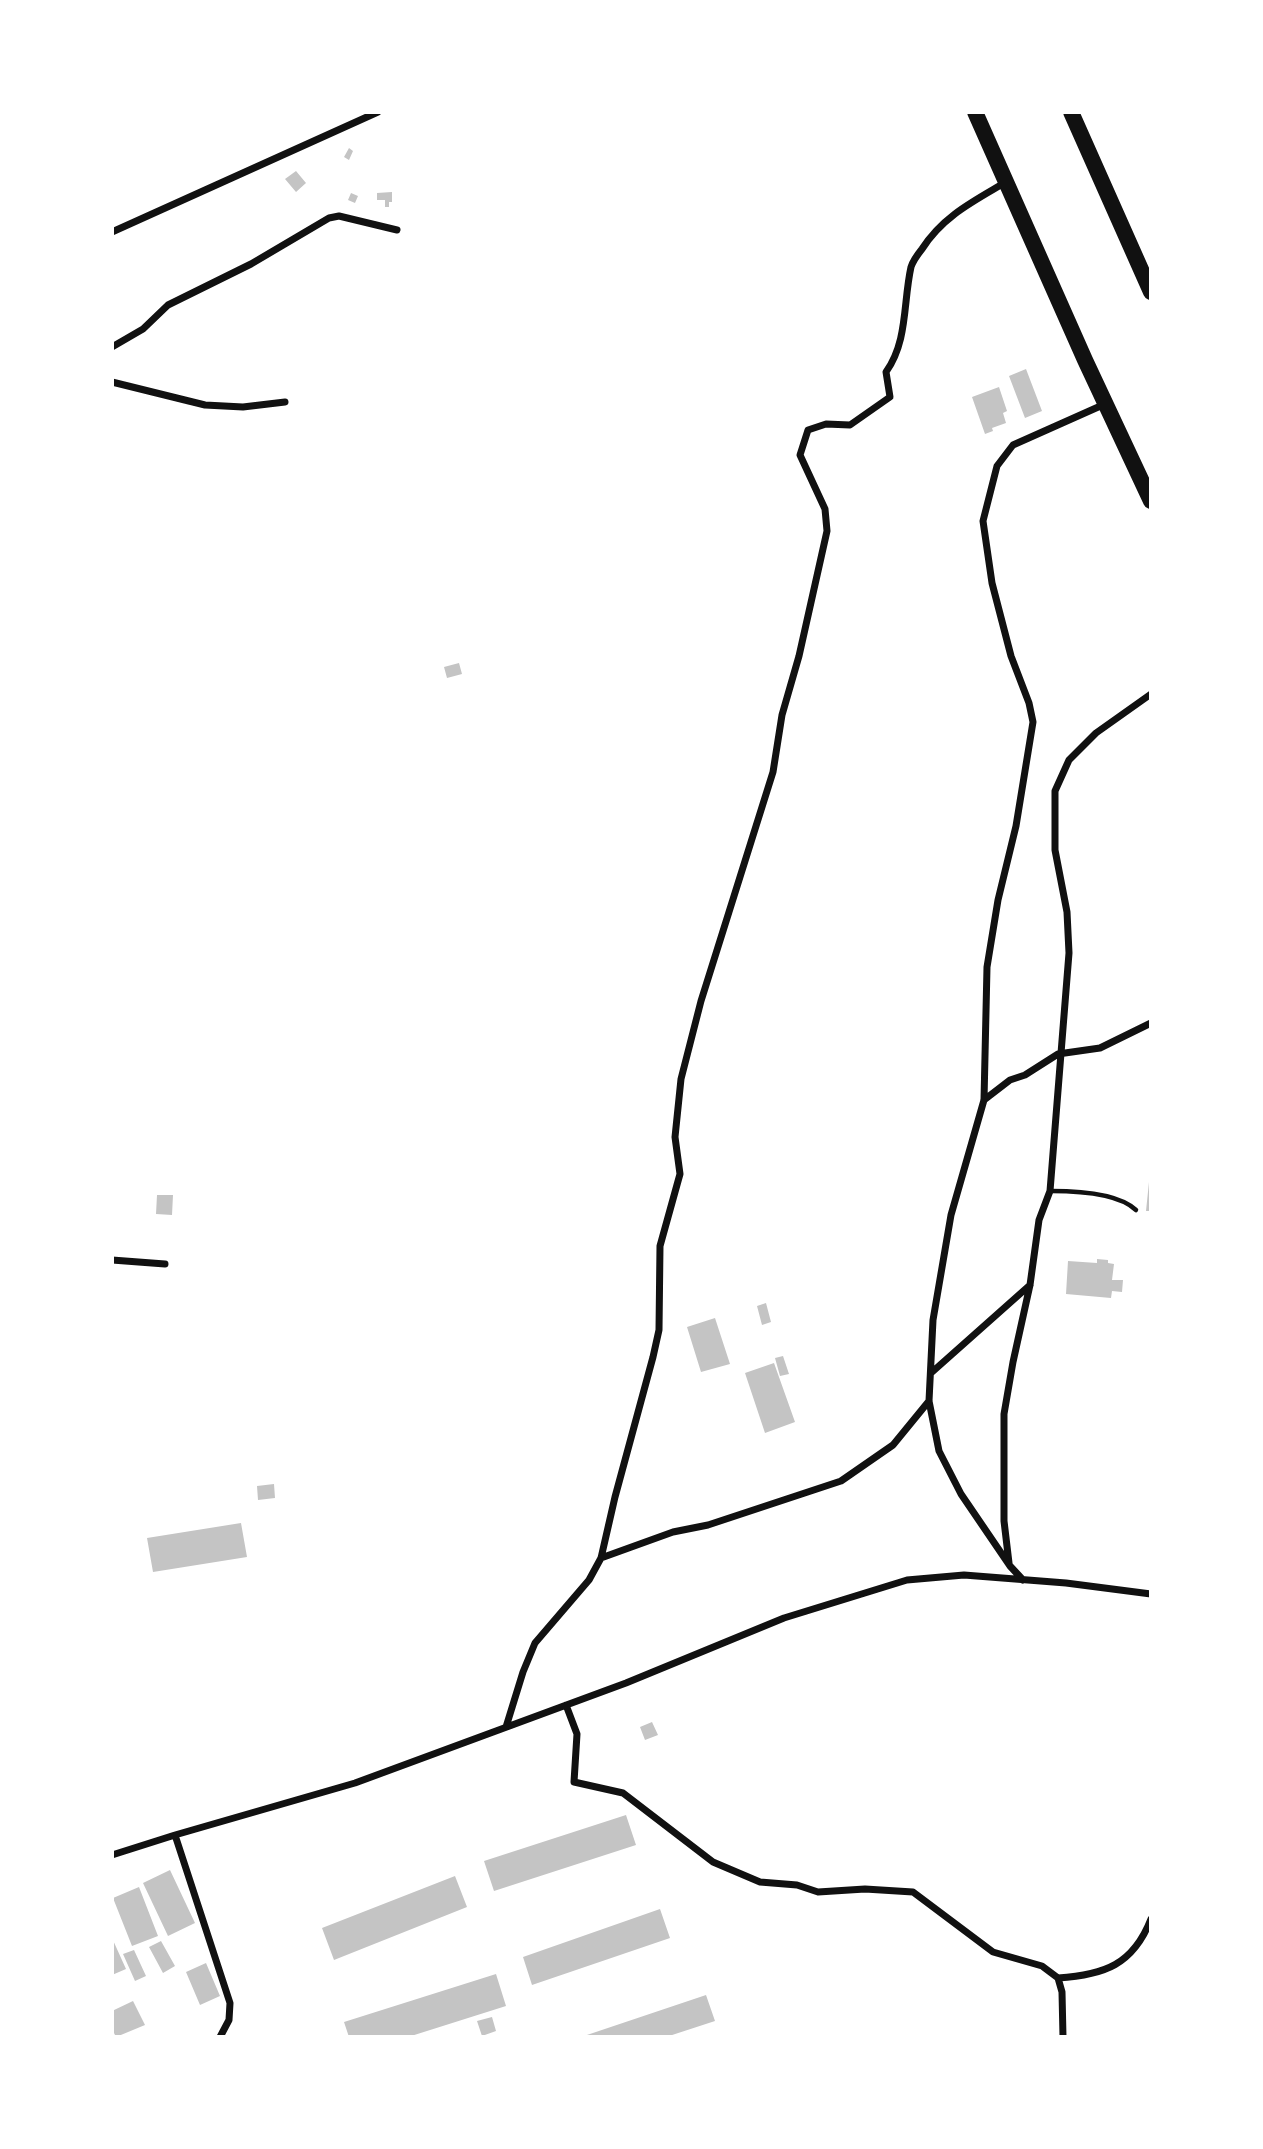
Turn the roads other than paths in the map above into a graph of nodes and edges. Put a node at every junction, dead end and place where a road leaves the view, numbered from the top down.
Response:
1 (378, 112) edge
2 (975, 112) edge
3 (1071, 112) edge
4 (1006, 182) junction
5 (397, 230) dead end
6 (112, 232) edge
7 (1151, 292) edge
8 (112, 347) edge
9 (112, 382) edge
10 (285, 402) dead end
11 (1105, 404) junction
12 (1151, 501) edge
13 (1151, 694) edge
14 (1151, 1023) edge
15 (1061, 1053) junction
16 (984, 1100) junction
17 (1050, 1191) junction
18 (1136, 1209) dead end
19 (112, 1260) edge
20 (165, 1264) dead end
21 (1030, 1285) junction
22 (931, 1374) junction
23 (929, 1401) junction
24 (601, 1558) junction
25 (1010, 1566) junction
26 (1023, 1580) junction
27 (1151, 1594) edge
28 (566, 1705) junction
29 (506, 1727) junction
30 (175, 1835) junction
31 (112, 1855) edge
32 (1151, 1919) edge
33 (1058, 1978) junction
34 (220, 2037) edge
35 (1063, 2037) edge

1 - 6 street
2 - 4 highway
3 - 7 highway
4 - 11 highway
4 - 24 street
5 - 8 street
9 - 10 street
11 - 12 highway
11 - 16 street
13 - 15 street
14 - 15 street
15 - 16 street
15 - 17 street
16 - 22 street
17 - 18 lane
17 - 21 street
19 - 20 street
21 - 22 street
21 - 25 street
22 - 23 street
23 - 24 street
23 - 25 street
24 - 29 street
25 - 26 street
26 - 27 street
26 - 28 street
28 - 29 street
28 - 33 street
29 - 30 street
30 - 31 street
30 - 34 street
32 - 33 street
33 - 35 street

